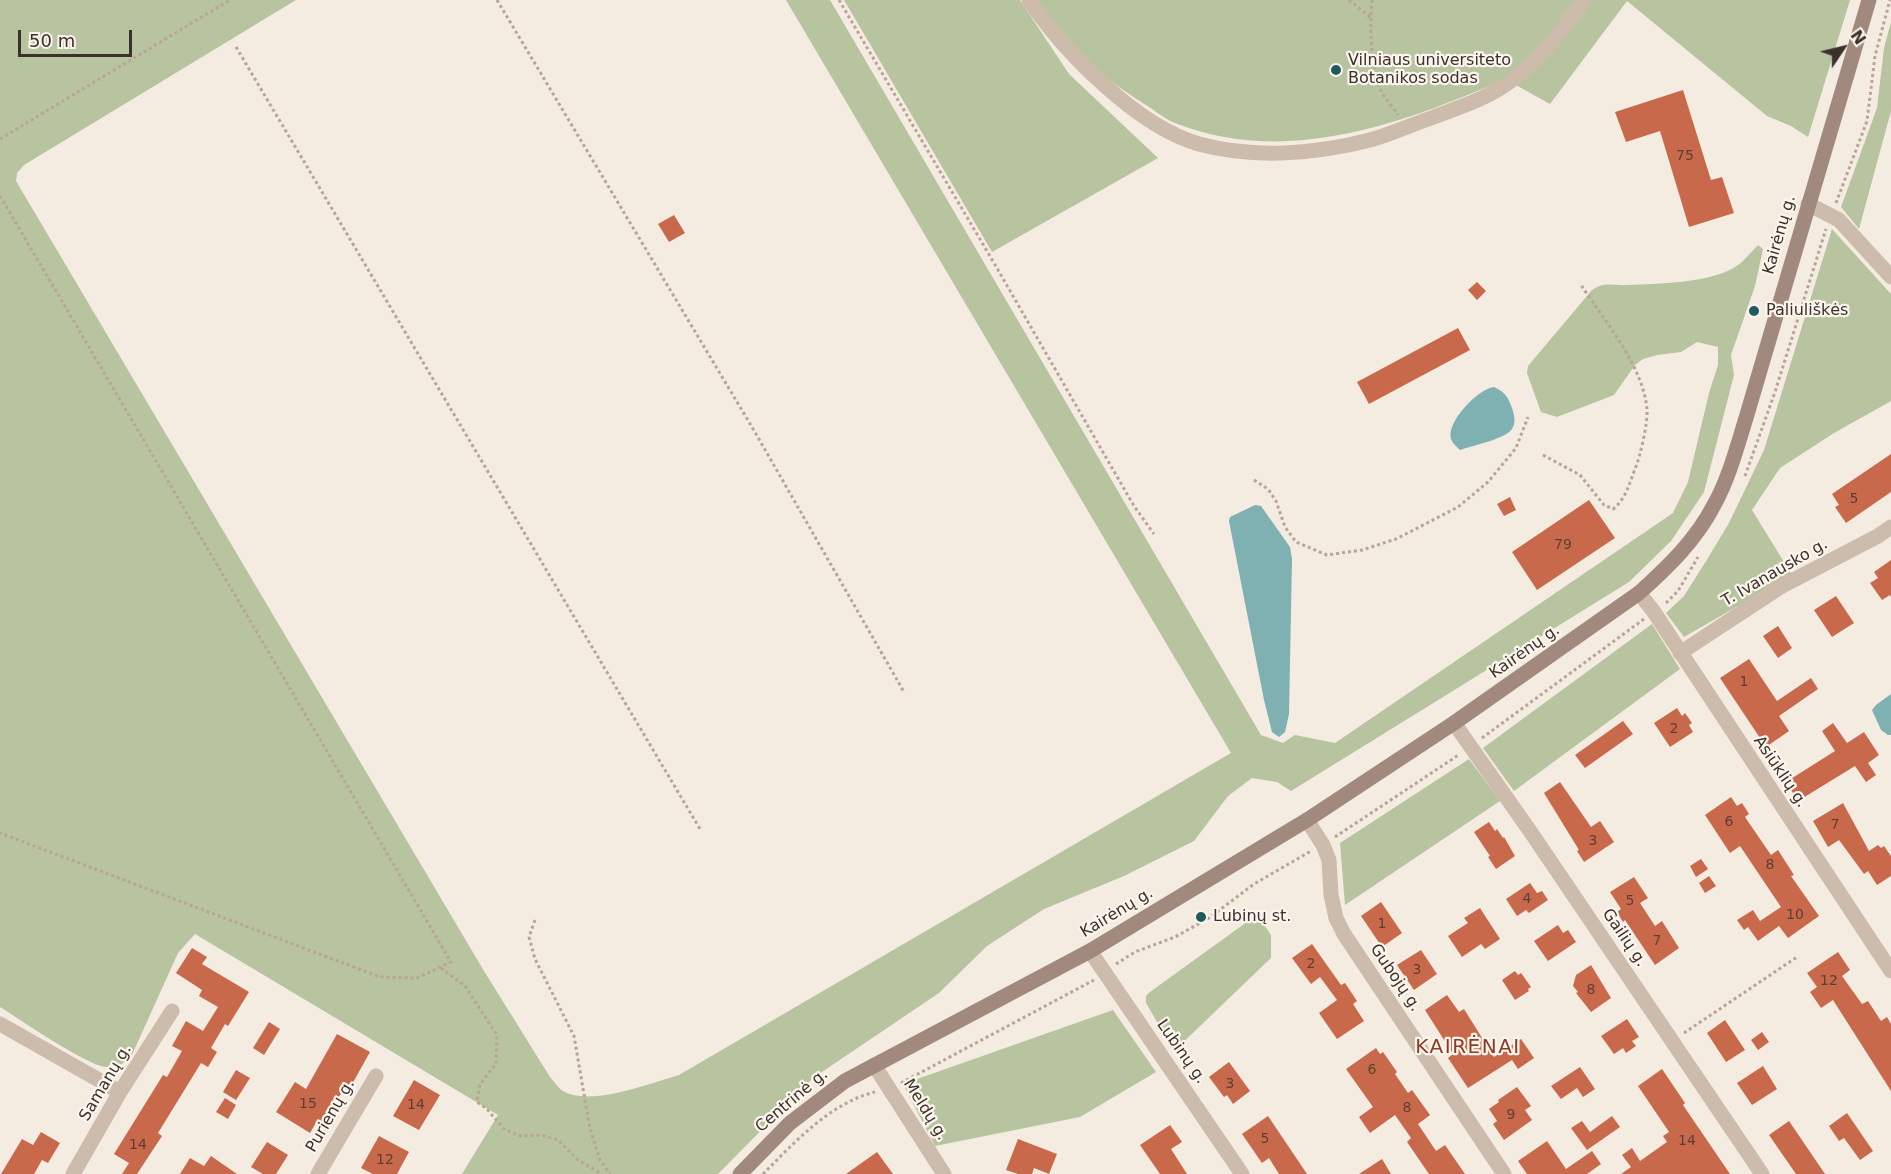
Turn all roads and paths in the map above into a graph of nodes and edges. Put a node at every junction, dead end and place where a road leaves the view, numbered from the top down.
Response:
1 (230, 0) edge
2 (497, 0) edge
3 (839, 0) edge
4 (1029, 0) edge
5 (1350, 0) edge
6 (1372, 0) edge
7 (1584, 0) edge
8 (1869, 0) edge
9 (1890, 0) edge
10 (1371, 17) junction
11 (236, 47) dead end
12 (1403, 128) junction
13 (0, 139) edge
14 (0, 196) edge
15 (1808, 204) junction
16 (1831, 214) junction
17 (1891, 277) edge
18 (1581, 285) dead end
19 (1527, 417) dead end
20 (1543, 455) dead end
21 (1254, 480) dead end
22 (1742, 482) dead end
23 (1891, 527) edge
24 (1154, 534) dead end
25 (1698, 557) dead end
26 (1640, 593) junction
27 (1654, 612) junction
28 (1680, 653) junction
29 (904, 692) dead end
30 (1454, 723) junction
31 (1471, 746) junction
32 (1307, 820) junction
33 (700, 828) dead end
34 (0, 833) edge
35 (1323, 845) junction
36 (535, 920) dead end
37 (1090, 951) junction
38 (1797, 957) dead end
39 (441, 968) junction
40 (1891, 970) edge
41 (1104, 973) junction
42 (172, 1011) dead end
43 (0, 1024) edge
44 (1672, 1041) junction
45 (874, 1065) junction
46 (376, 1076) dead end
47 (891, 1088) junction
48 (120, 1092) junction
49 (72, 1174) edge
50 (318, 1174) edge
51 (602, 1174) edge
52 (610, 1174) edge
53 (740, 1174) edge
54 (764, 1174) edge
55 (944, 1174) edge
56 (1242, 1174) edge
57 (1504, 1174) edge
58 (1762, 1174) edge

1 - 13 path
2 - 29 path
3 - 24 path
4 - 12 street
5 - 10 path
6 - 10 path
7 - 12 street
8 - 15 main road, Kairėnų g.
9 - 16 path
10 - 12 path
11 - 33 path
14 - 39 path
15 - 16 street
15 - 26 main road, Kairėnų g.
16 - 17 street
16 - 22 path
18 - 20 path
19 - 21 path
23 - 28 street, T. Ivanausko g.
25 - 27 path
26 - 27 street, Asiūklių g.
26 - 30 main road, Kairėnų g.
27 - 28 street, Asiūklių g.
27 - 31 path
28 - 40 street, Asiūklių g.
30 - 31 street, Gailių g.
30 - 32 main road, Kairėnų g.
31 - 35 path
31 - 44 street, Gailių g.
32 - 35 street, Gubojų g.
32 - 37 main road, Kairėnų g.
34 - 39 path
35 - 41 path
35 - 57 street, Gubojų g.
36 - 52 path
37 - 41 street, Lubinų g.
37 - 45 main road, Kairėnų g.
38 - 44 path
39 - 51 path
41 - 47 path
41 - 56 street, Lubinų g.
42 - 48 street, Samanų g.
43 - 48 street
44 - 58 street, Gailių g.
45 - 47 street, Meldų g.
45 - 53 main road, Centrinė g.
46 - 50 street, Purienų g.
47 - 54 path
47 - 55 street, Meldų g.
48 - 49 street, Samanų g.

